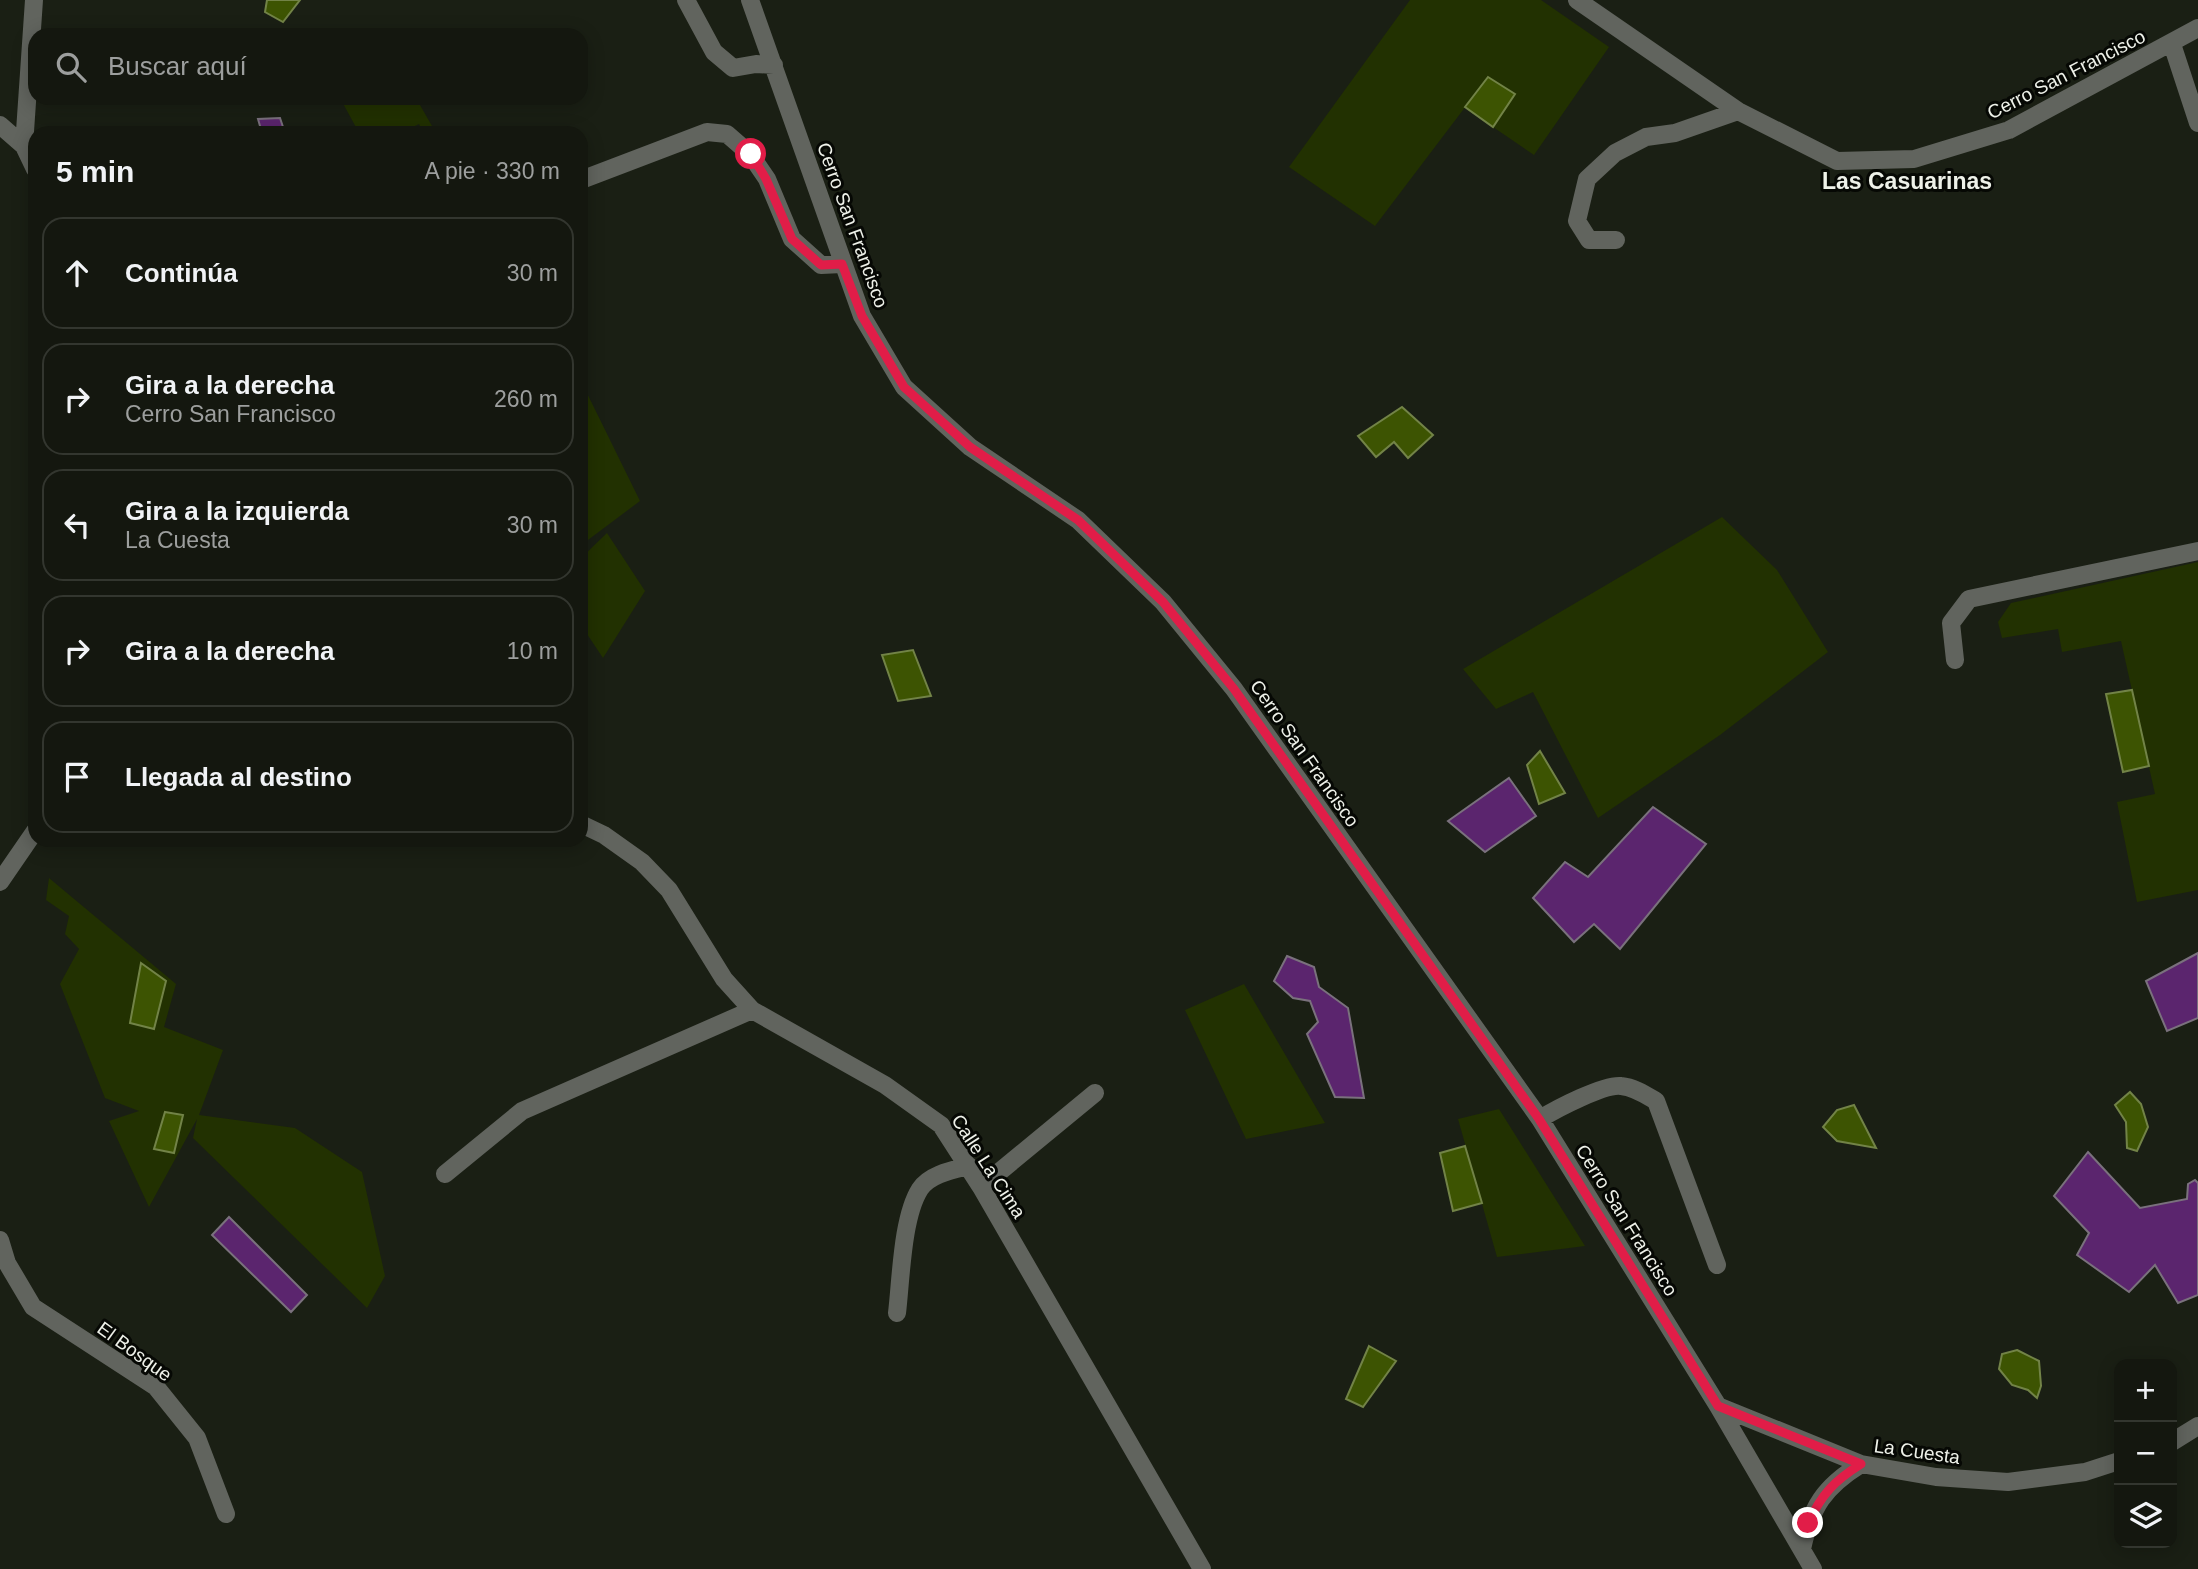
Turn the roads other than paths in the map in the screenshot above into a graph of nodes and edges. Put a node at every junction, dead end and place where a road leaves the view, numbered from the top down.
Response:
1 (34, 0) edge
2 (685, 0) edge
3 (750, 0) edge
4 (1577, 0) edge
5 (32, 28) edge
6 (2198, 28) edge
7 (2172, 44) junction
8 (774, 65) junction
9 (28, 80) edge
10 (1738, 111) junction
11 (2198, 123) edge
12 (0, 125) edge
13 (23, 146) junction
14 (28, 156) edge
15 (588, 177) edge
16 (1616, 240) dead end
17 (842, 264) junction
18 (2198, 551) edge
19 (1955, 660) dead end
20 (588, 827) edge
21 (28, 841) edge
22 (0, 882) edge
23 (752, 1010) junction
24 (1095, 1093) dead end
25 (1539, 1119) junction
26 (969, 1166) junction
27 (445, 1174) dead end
28 (981, 1187) junction
29 (0, 1240) edge
30 (1717, 1265) dead end
31 (897, 1313) dead end
32 (1718, 1406) junction
33 (2198, 1426) edge
34 (2177, 1439) edge
35 (2114, 1463) edge
36 (1861, 1464) junction
37 (226, 1514) dead end
38 (1802, 1549) junction
39 (1202, 1569) edge
40 (1813, 1569) edge

1 - 5 street
2 - 8 street
3 - 8 street, Cerro San Francisco
4 - 10 street, Cerro San Francisco
6 - 7 street, Cerro San Francisco
7 - 10 street, Cerro San Francisco
7 - 11 street
8 - 17 street, Cerro San Francisco
9 - 13 street
10 - 16 street
12 - 13 street
13 - 14 street
15 - 17 street
17 - 25 street, Cerro San Francisco
18 - 19 street
20 - 23 street, Calle La Cima
21 - 22 street
23 - 26 street, Calle La Cima
23 - 27 street
24 - 28 street
25 - 30 street
25 - 32 street, Cerro San Francisco
26 - 28 street, Calle La Cima
26 - 31 street
28 - 39 street, Calle La Cima
29 - 37 street, El Bosque
32 - 36 street, La Cuesta
32 - 38 street, Cerro San Francisco
33 - 34 street
35 - 36 street, La Cuesta
36 - 38 street
38 - 40 street, Cerro San Francisco

